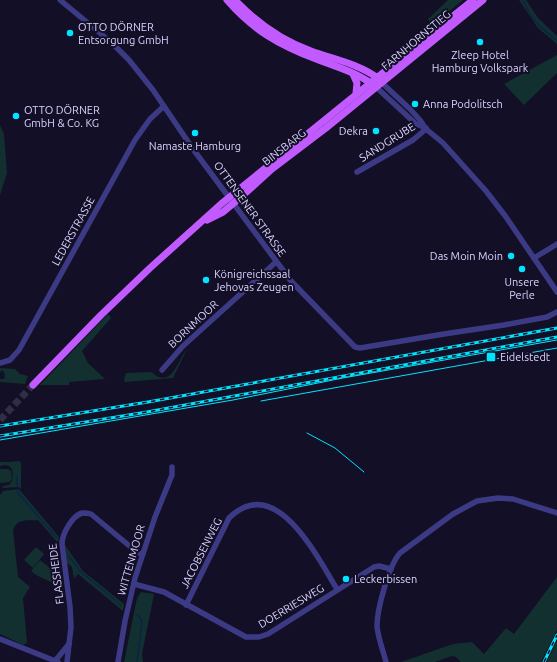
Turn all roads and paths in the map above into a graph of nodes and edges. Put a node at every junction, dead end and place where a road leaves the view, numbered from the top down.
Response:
1 (60, 0) edge
2 (227, 0) edge
3 (235, 0) edge
4 (473, 0) edge
5 (483, 0) edge
6 (353, 74) junction
7 (376, 77) junction
8 (369, 82) junction
9 (382, 82) junction
10 (376, 88) junction
11 (356, 94) junction
12 (164, 106) junction
13 (426, 129) junction
14 (357, 172) dead end
15 (229, 197) junction
16 (234, 203) junction
17 (198, 225) junction
18 (557, 244) edge
19 (534, 258) junction
20 (276, 262) junction
21 (557, 292) edge
22 (557, 312) edge
23 (0, 363) edge
24 (162, 370) dead end
25 (33, 385) tunnel mouth
26 (172, 467) dead end
27 (557, 512) edge
28 (142, 554) junction
29 (391, 570) junction
30 (134, 584) junction
31 (337, 589) junction
32 (186, 605) junction
33 (0, 639) edge
34 (69, 643) junction
35 (56, 661) edge
36 (67, 662) edge
37 (118, 662) edge
38 (386, 662) edge

1 - 12 street, OTTENSENER STRASSE
2 - 6 main road
3 - 7 main road
4 - 7 main road, FARNHORNSTIEG
5 - 9 main road, FARNHORNSTIEG
6 - 8 main road
6 - 11 main road
7 - 8 main road, BINSBARG
7 - 9 main road
8 - 10 main road
8 - 11 main road, BINSBARG
9 - 10 main road, BINSBARG
9 - 13 street
10 - 13 street
10 - 16 main road, BINSBARG
11 - 15 main road, BINSBARG
12 - 15 street, OTTENSENER STRASSE
12 - 23 street, LEDERSTRASSE
13 - 14 street, SANDGRUBE
13 - 19 street
15 - 16 street, OTTENSENER STRASSE
15 - 17 main road, BINSBARG
16 - 17 main road, BINSBARG
16 - 20 street, OTTENSENER STRASSE
17 - 25 main road, BINSBARG
18 - 19 street
19 - 21 street
20 - 22 street, OTTENSENER STRASSE
20 - 24 street, BORNMOOR
26 - 28 street, WITTENMOOR
27 - 29 street
28 - 30 street, WITTENMOOR
28 - 34 street, FLASSHEIDE
29 - 31 street, DOERRIESWEG
29 - 38 street
30 - 32 street, DOERRIESWEG
30 - 37 street, WITTENMOOR
31 - 32 street, DOERRIESWEG
31 - 32 street, JACOBSENWEG
33 - 35 street
34 - 35 street
34 - 36 street, FLASSHEIDE

